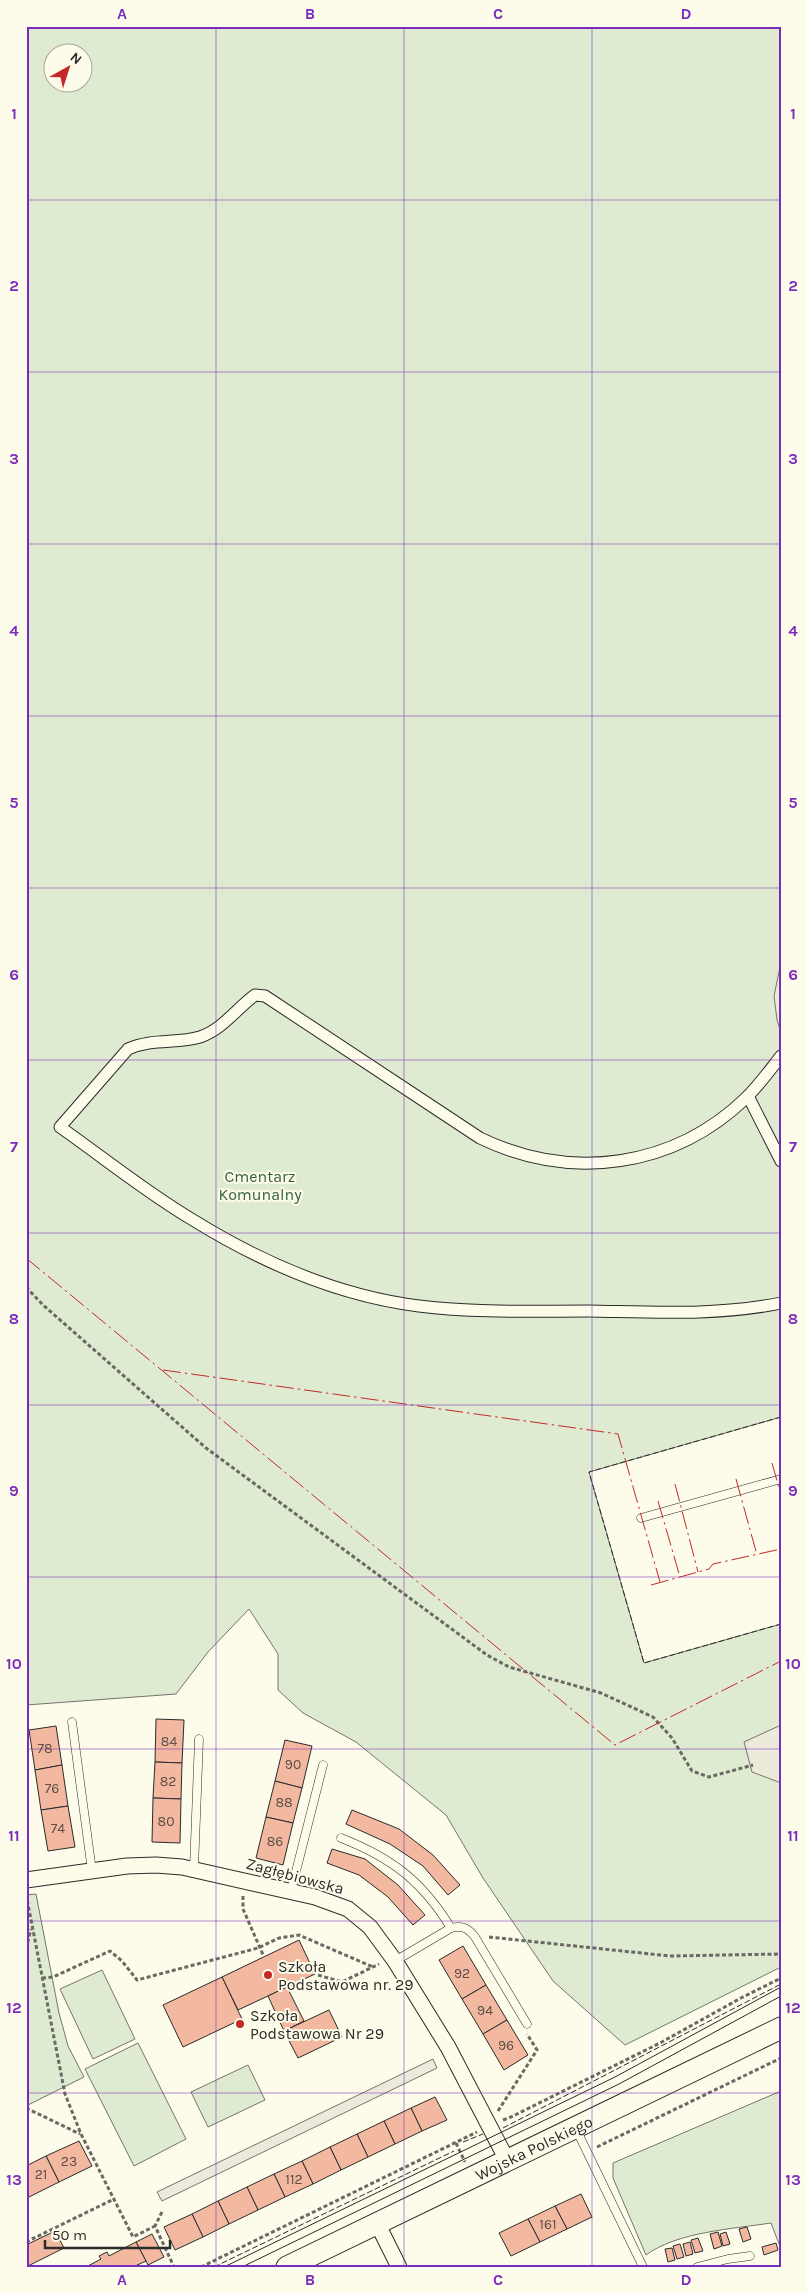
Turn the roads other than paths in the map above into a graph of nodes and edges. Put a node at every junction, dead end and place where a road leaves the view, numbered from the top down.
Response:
1 (781, 1056) edge
2 (748, 1096) junction
3 (781, 1161) edge
4 (781, 1303) edge
5 (781, 1480) edge
6 (641, 1518) dead end
7 (72, 1722) dead end
8 (199, 1740) dead end
9 (323, 1765) dead end
10 (341, 1838) dead end
11 (194, 1868) junction
12 (92, 1871) junction
13 (26, 1880) edge
14 (291, 1891) junction
15 (451, 1928) junction
16 (390, 1961) junction
17 (524, 2025) road end
18 (781, 2028) edge
19 (575, 2127) junction
20 (507, 2160) junction
21 (377, 2223) junction
22 (750, 2256) dead end
23 (287, 2267) edge
24 (399, 2267) edge
25 (644, 2267) edge
26 (697, 2267) edge

1 - 2 street
2 - 3 street
2 - 4 street
5 - 6 lane
7 - 12 lane
8 - 11 lane
9 - 14 lane
10 - 15 lane
11 - 12 street, Zagłębiowska
11 - 14 street, Zagłębiowska
12 - 13 street, Zagłębiowska
14 - 16 street, Zagłębiowska
15 - 16 lane
15 - 17 lane
16 - 20 street, Zagłębiowska
18 - 19 main road, Wojska Polskiego
19 - 20 main road, Wojska Polskiego
19 - 25 lane
20 - 21 main road, Wojska Polskiego
21 - 23 main road, Wojska Polskiego
21 - 24 street
22 - 26 lane

